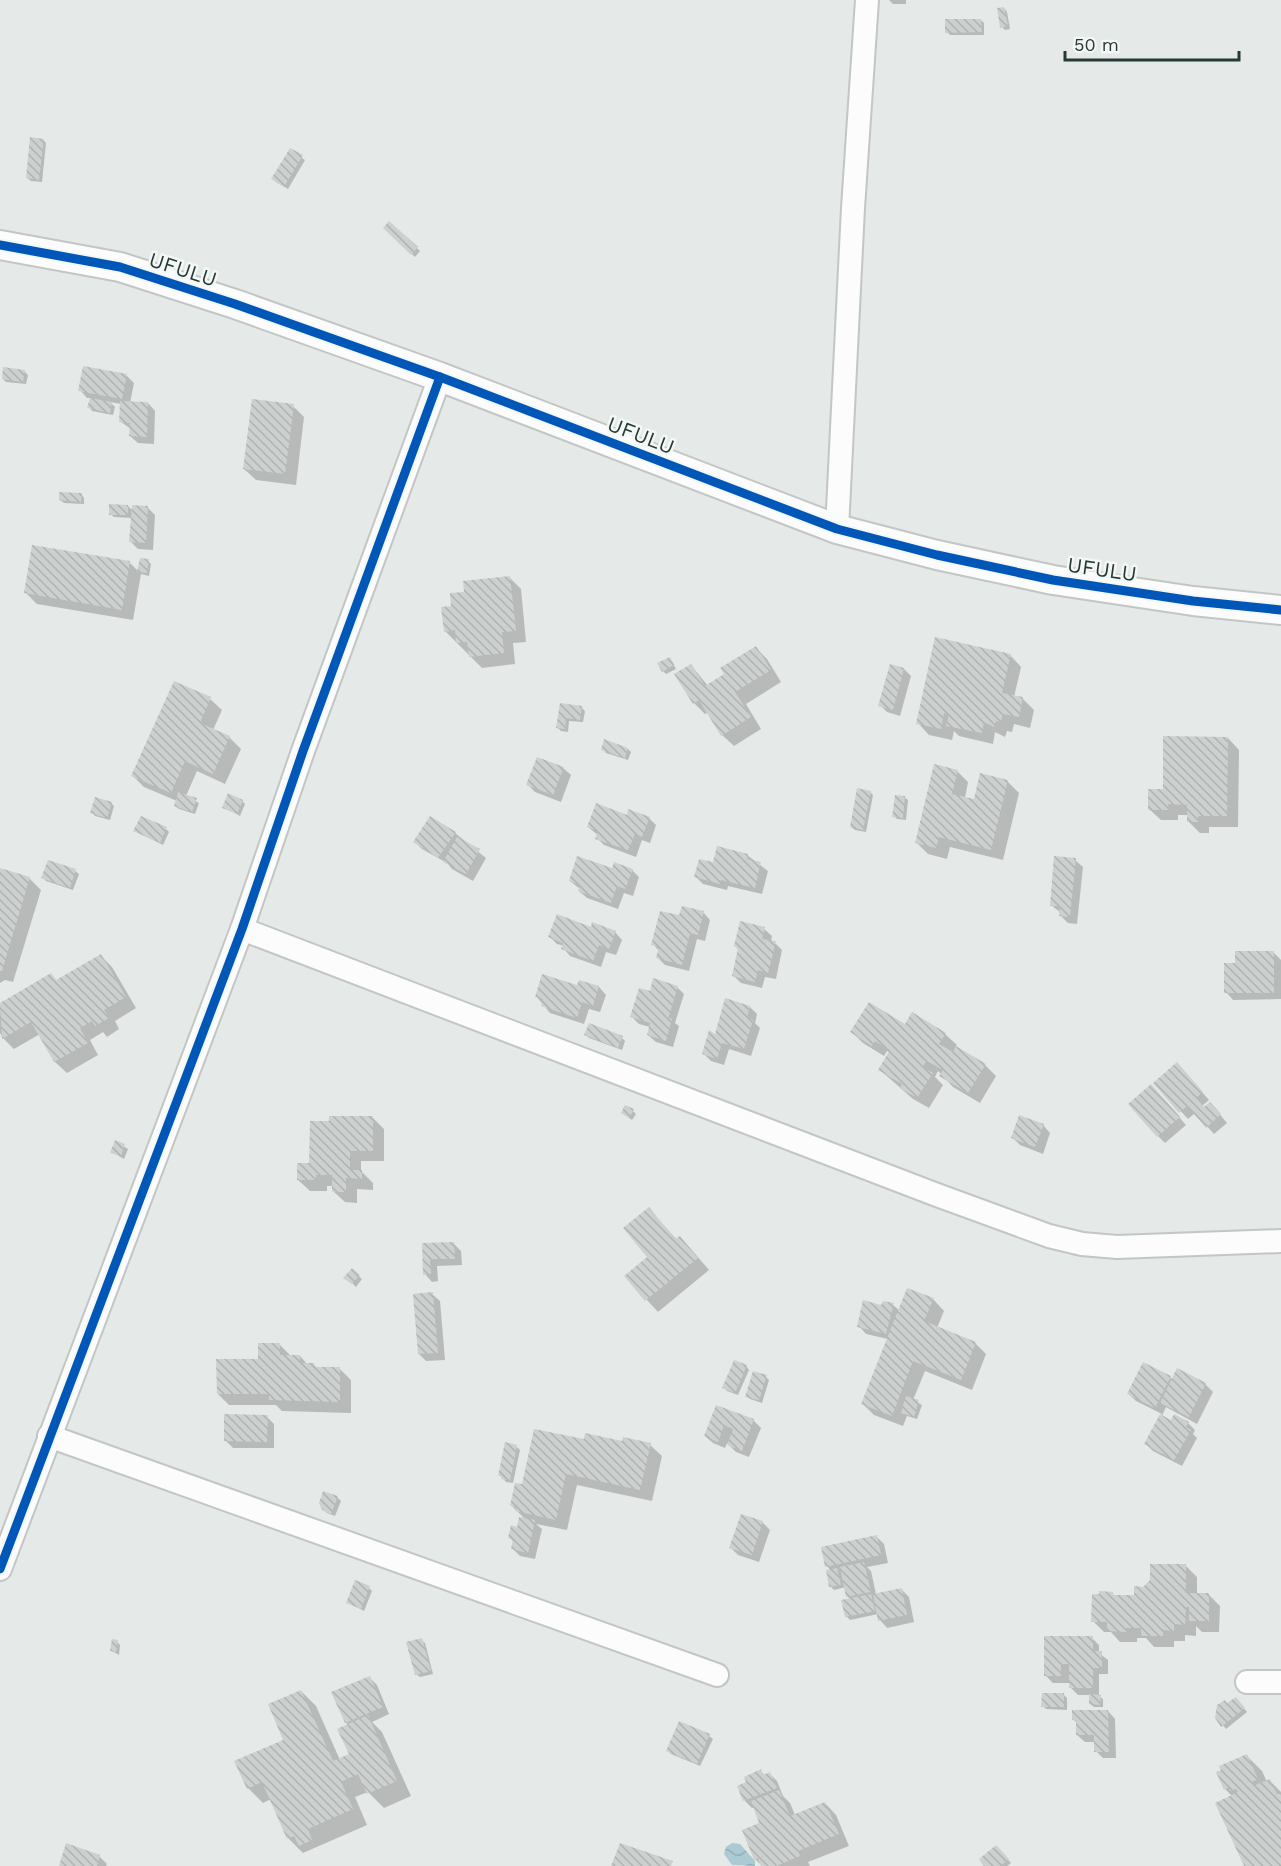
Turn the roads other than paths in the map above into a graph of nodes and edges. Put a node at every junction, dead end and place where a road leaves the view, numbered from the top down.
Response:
1 (867, 0) edge
2 (0, 245) edge
3 (440, 377) junction
4 (837, 529) junction
5 (1281, 610) edge
6 (242, 929) junction
7 (1281, 1241) edge
8 (49, 1436) junction
9 (0, 1569) edge
10 (717, 1675) dead end
11 (1247, 1682) dead end
12 (1281, 1682) edge

1 - 4 street
2 - 3 street, UFULU
3 - 4 street, UFULU
3 - 6 street
4 - 5 street, UFULU
6 - 7 street
6 - 8 street
8 - 9 street
8 - 10 street
11 - 12 street

